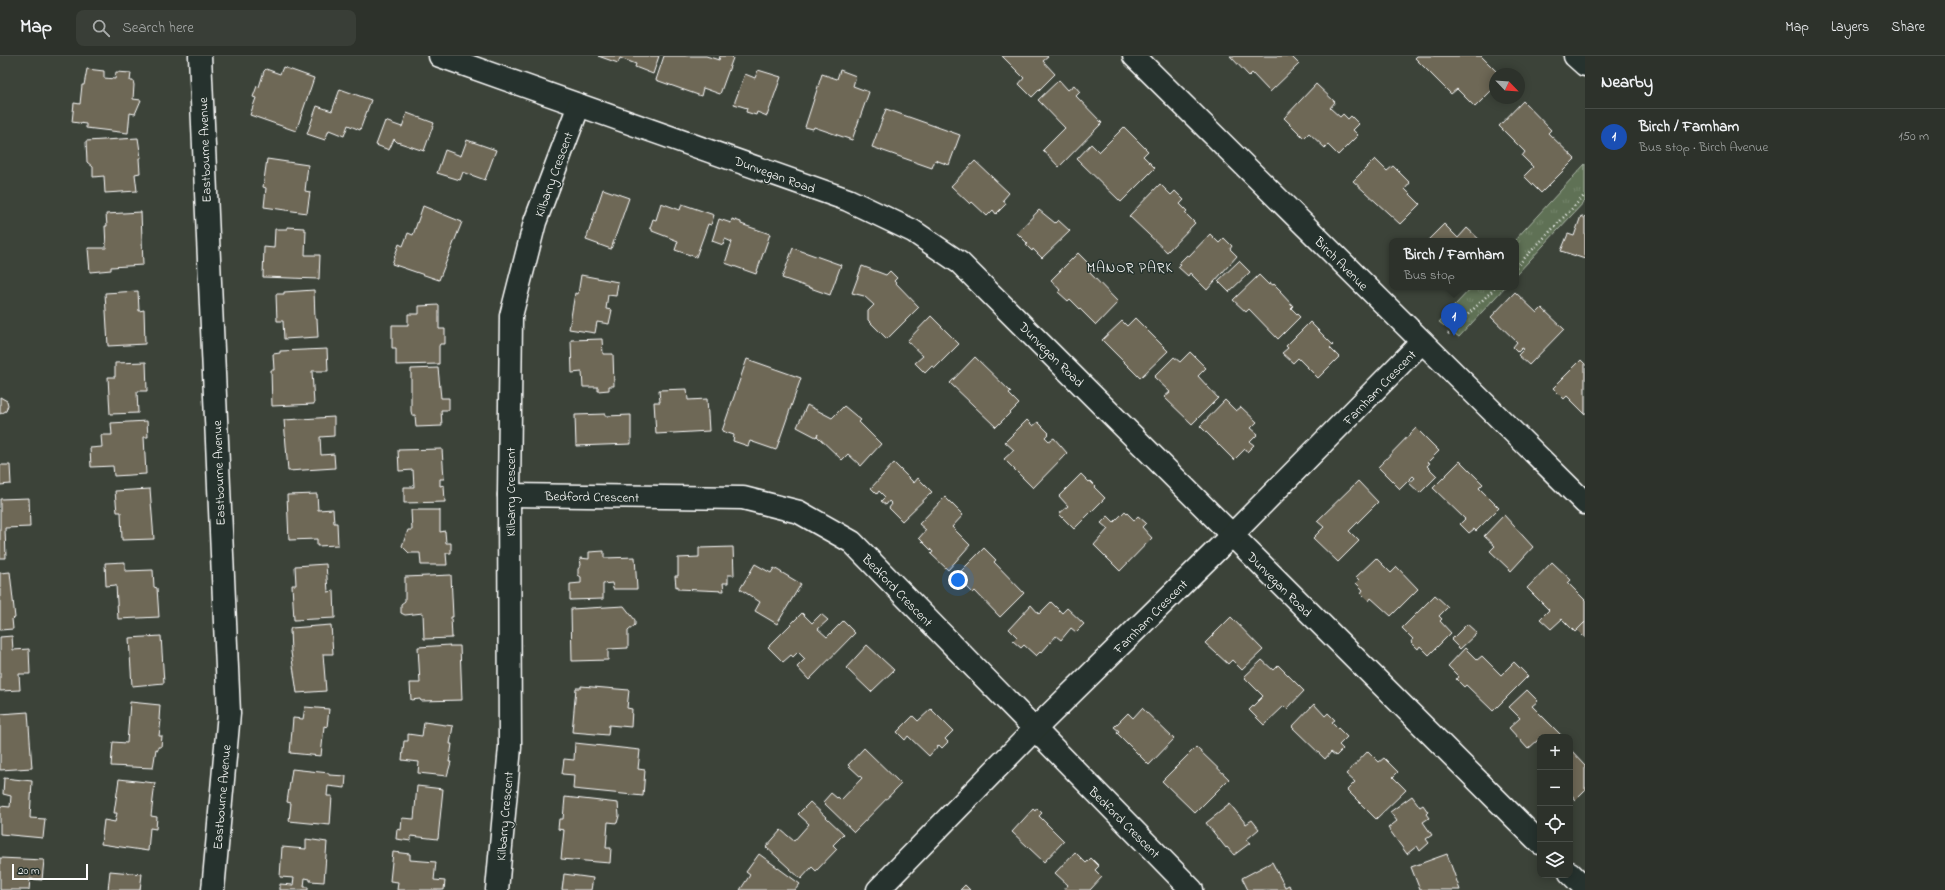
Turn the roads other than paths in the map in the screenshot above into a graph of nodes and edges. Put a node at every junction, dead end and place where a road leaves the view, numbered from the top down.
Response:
1 (200, 56) edge
2 (440, 56) edge
3 (1134, 56) edge
4 (1575, 56) edge
5 (1585, 65) edge
6 (578, 105) junction
7 (1427, 347) junction
8 (509, 495) junction
9 (1585, 503) edge
10 (1232, 535) junction
11 (1034, 730) junction
12 (1539, 842) edge
13 (213, 890) edge
14 (497, 890) edge
15 (878, 890) edge
16 (1192, 890) edge

1 - 13 street, Eastbourne Avenue
2 - 6 street, Dunvegan Road
3 - 7 street, Birch Avenue
4 - 5 street
6 - 8 street, Kilbarry Crescent
6 - 10 street, Dunvegan Road
7 - 9 street, Birch Avenue
7 - 10 street, Farnham Crescent
8 - 11 street, Bedford Crescent
8 - 14 street, Kilbarry Crescent
10 - 11 street, Farnham Crescent
10 - 12 street, Dunvegan Road
11 - 15 street, Farnham Crescent
11 - 16 street, Bedford Crescent

